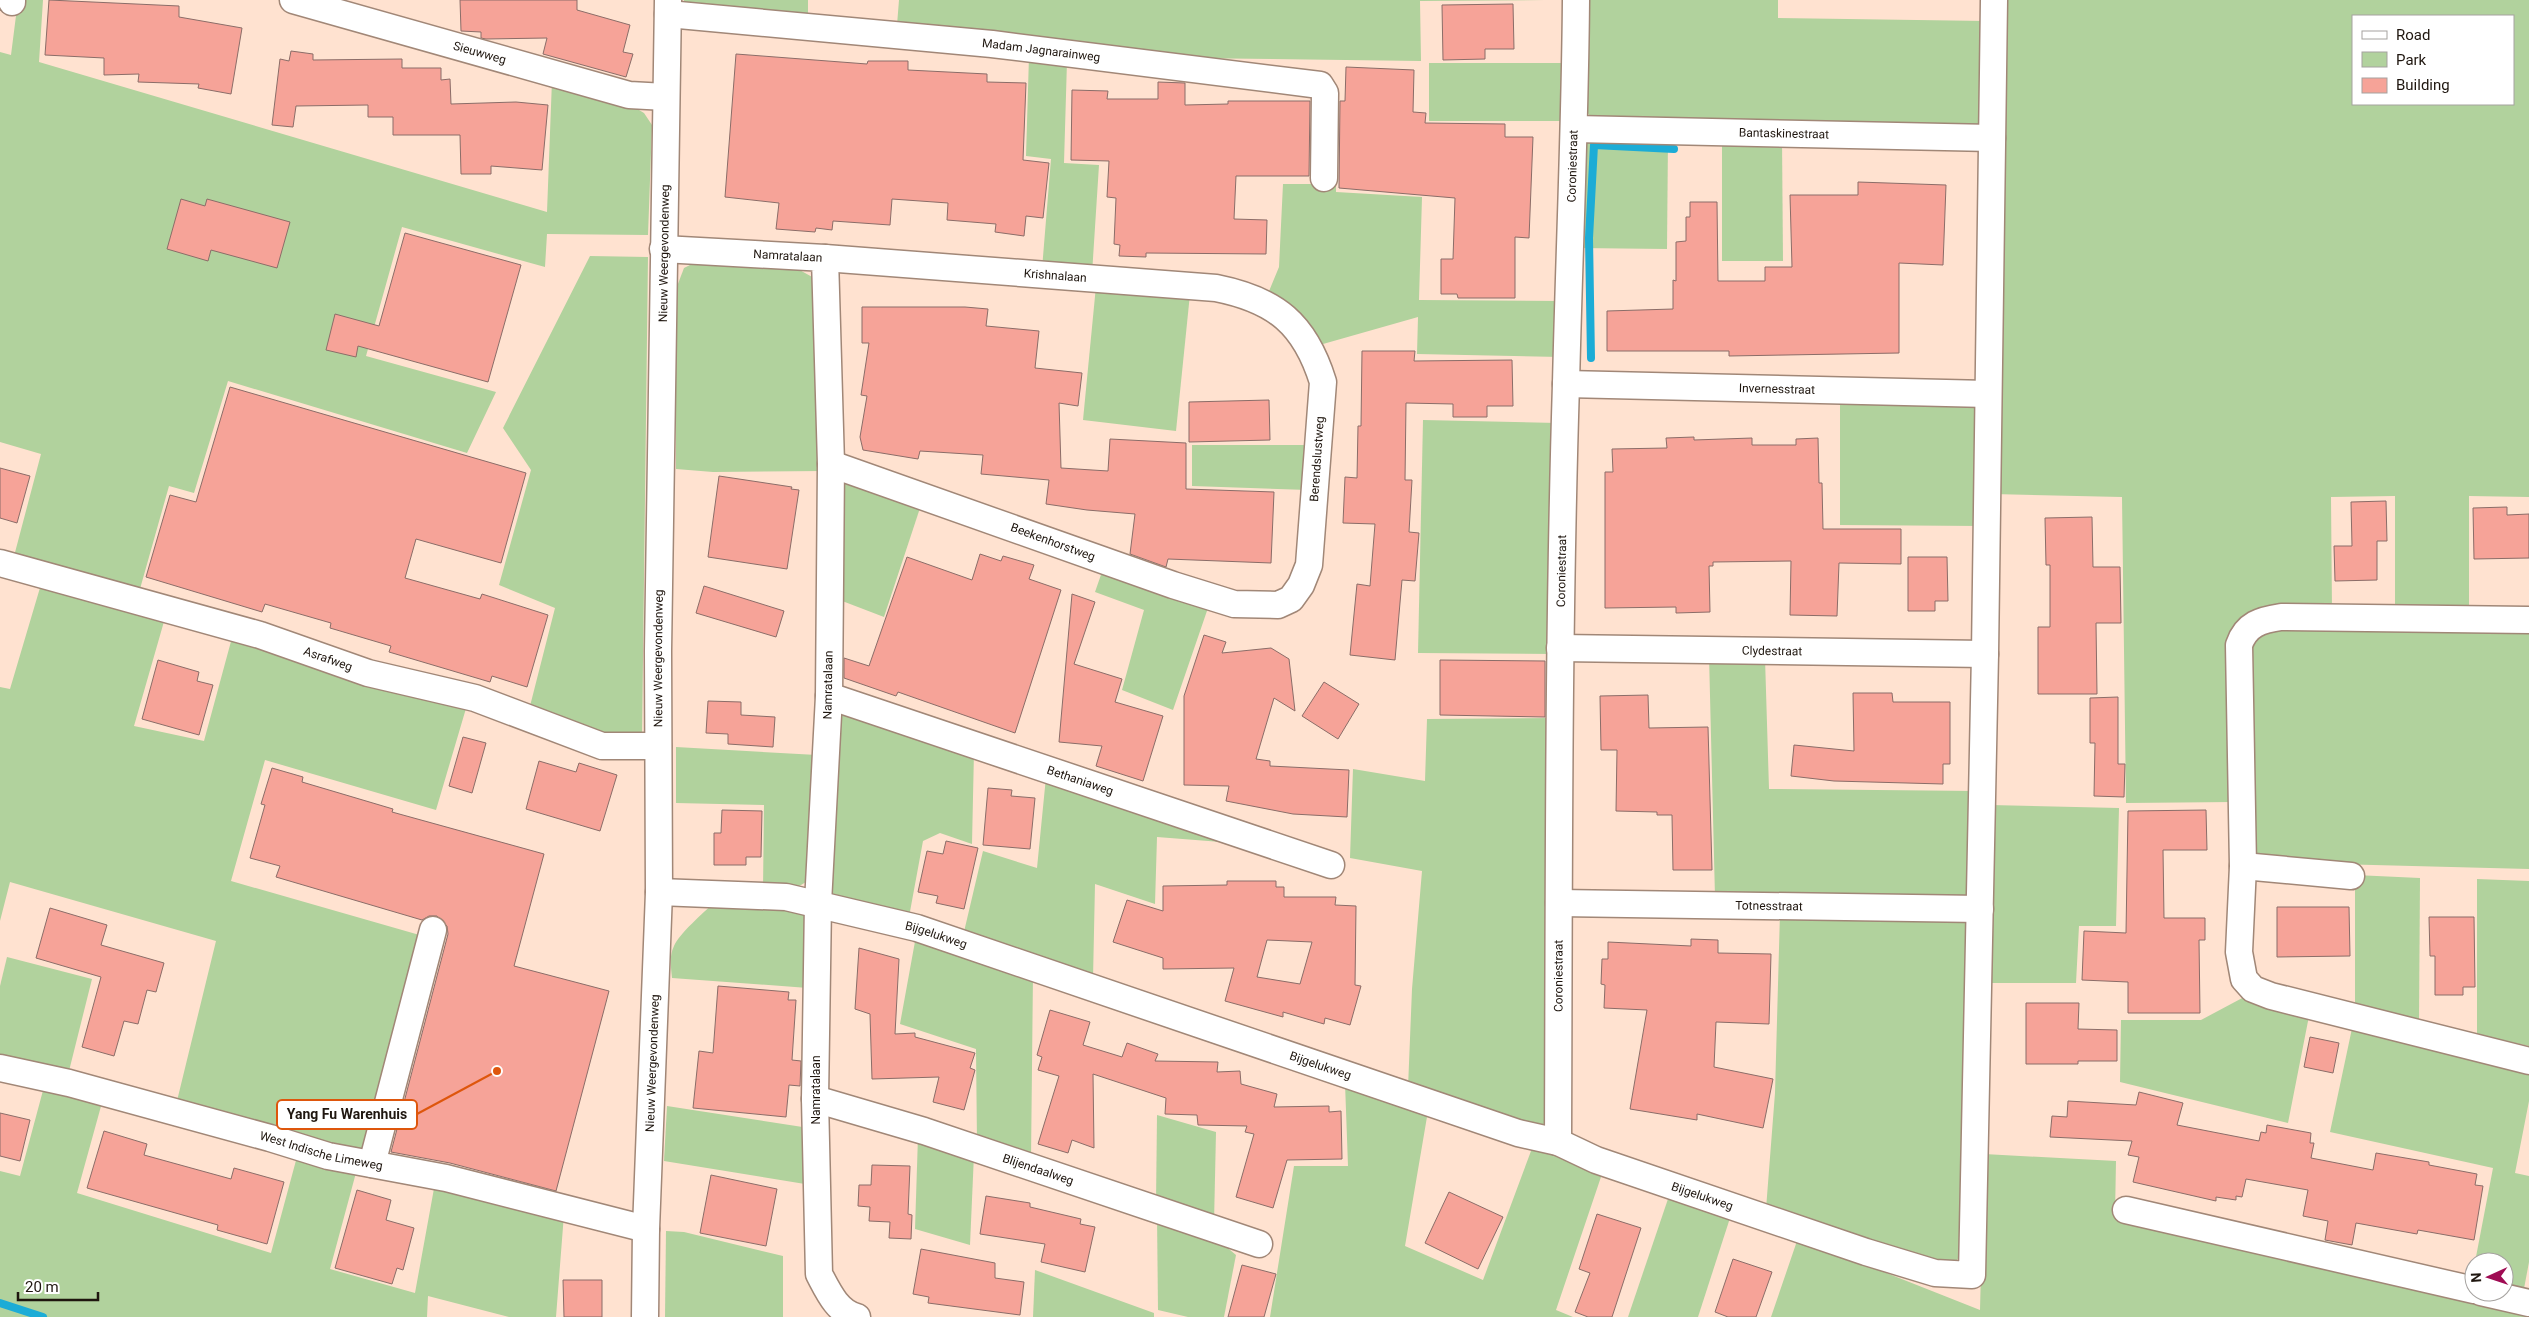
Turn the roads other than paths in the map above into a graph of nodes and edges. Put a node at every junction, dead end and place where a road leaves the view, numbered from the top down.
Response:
1 (293, 0) edge
2 (1576, 0) edge
3 (1994, 0) edge
4 (668, 7) edge
5 (666, 96) junction
6 (1576, 129) junction
7 (1992, 138) junction
8 (1324, 178) dead end
9 (663, 249) junction
10 (825, 258) junction
11 (1281, 314) joint
12 (1566, 384) junction
13 (1988, 394) junction
14 (831, 464) junction
15 (0, 563) edge
16 (1278, 604) joint
17 (2529, 620) edge
18 (1560, 648) junction
19 (1985, 654) junction
20 (829, 696) junction
21 (658, 746) junction
22 (1331, 864) dead end
23 (2243, 866) junction
24 (2351, 876) dead end
25 (659, 892) junction
26 (818, 903) junction
27 (1559, 903) junction
28 (1980, 910) junction
29 (433, 930) dead end
30 (2529, 1061) edge
31 (0, 1068) edge
32 (815, 1099) junction
33 (1558, 1142) junction
34 (372, 1164) junction
35 (2126, 1210) dead end
36 (646, 1229) junction
37 (1259, 1244) dead end
38 (2464, 1288) edge
39 (2514, 1299) edge
40 (2529, 1303) edge
41 (645, 1317) edge
42 (857, 1317) edge

1 - 5 street, Sieuwweg
2 - 6 street, Coroniestraat
3 - 7 street
4 - 5 street, Nieuw Weergevondenweg
4 - 8 street, Madam Jagnarainweg
5 - 9 street, Nieuw Weergevondenweg
6 - 7 street, Bantaskinestraat
6 - 12 street, Coroniestraat
7 - 13 street
9 - 10 street, Namratalaan
9 - 21 street, Nieuw Weergevondenweg
10 - 11 street, Krishnalaan
10 - 14 street, Namratalaan
11 - 16 street, Berendslustweg
12 - 13 street, Invernesstraat
12 - 18 street, Coroniestraat
13 - 19 street
14 - 16 street, Beekenhorstweg
14 - 20 street, Namratalaan
15 - 21 street, Asrafweg
17 - 23 street
18 - 19 street, Clydestraat
18 - 27 street, Coroniestraat
19 - 28 street
20 - 22 street, Bethaniaweg
20 - 26 street, Namratalaan
21 - 25 street, Nieuw Weergevondenweg
23 - 24 street
23 - 30 street
25 - 26 street, Bijgelukweg
25 - 36 street, Nieuw Weergevondenweg
26 - 32 street, Namratalaan
26 - 33 street, Bijgelukweg
27 - 28 street, Totnesstraat
27 - 33 street, Coroniestraat
28 - 33 street, Bijgelukweg
29 - 34 street
31 - 34 street, West Indische Limeweg
32 - 37 street, Blijendaalweg
32 - 42 street, Namratalaan
34 - 36 street, West Indische Limeweg
35 - 38 street
36 - 41 street, Nieuw Weergevondenweg
39 - 40 street

